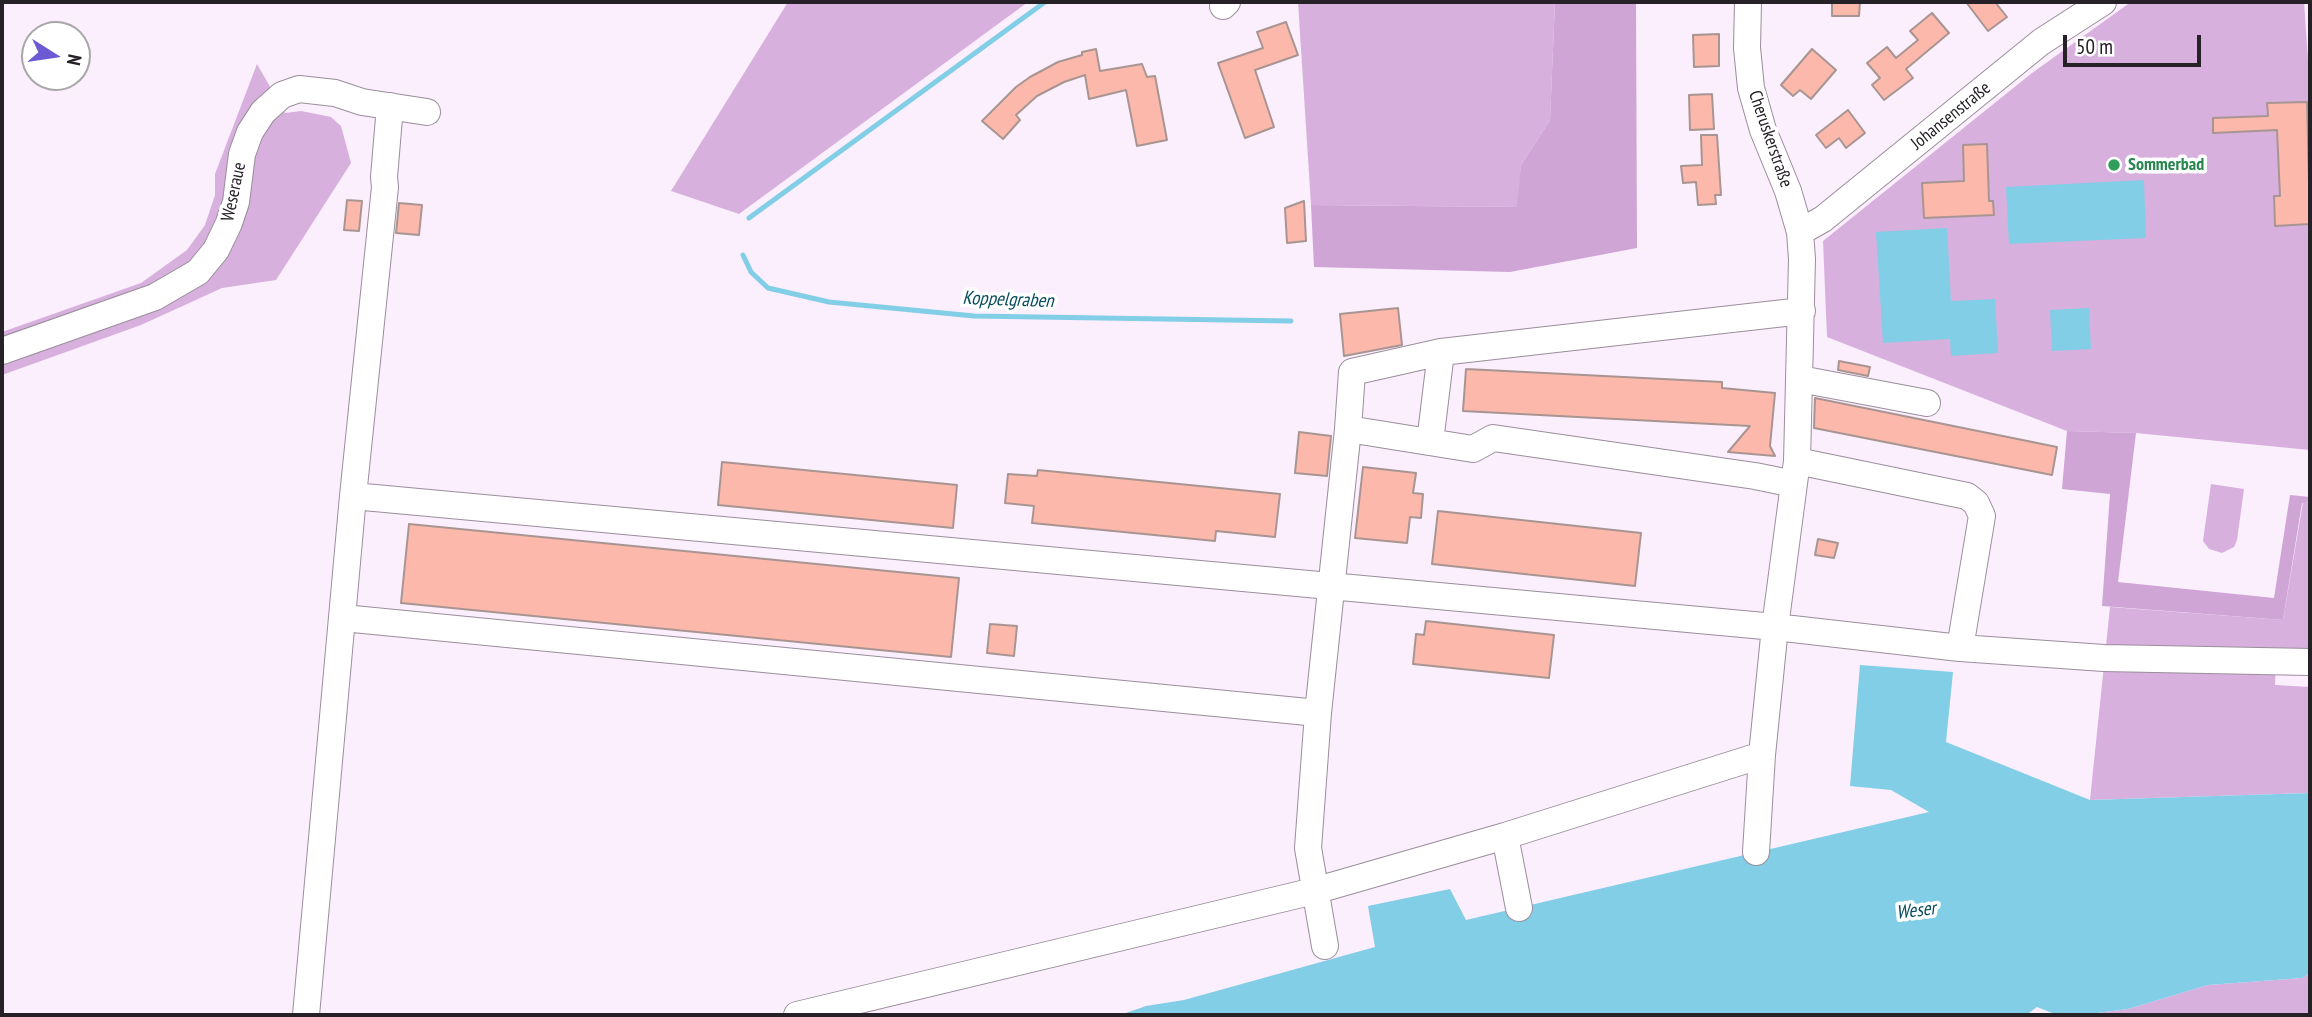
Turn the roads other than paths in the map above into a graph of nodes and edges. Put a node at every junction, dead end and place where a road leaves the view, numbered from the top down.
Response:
1 (1748, 2) edge
2 (2103, 2) edge
3 (390, 106) junction
4 (426, 112) dead end
5 (1800, 232) junction
6 (1802, 312) junction
7 (2, 351) edge
8 (1441, 352) junction
9 (1800, 379) junction
10 (1927, 403) dead end
11 (1348, 429) junction
12 (1430, 442) junction
13 (1796, 472) junction
14 (353, 496) junction
15 (1332, 586) junction
16 (343, 618) junction
17 (1775, 627) junction
18 (1960, 648) junction
19 (2310, 662) edge
20 (1318, 713) junction
21 (1762, 755) junction
22 (1505, 836) junction
23 (1756, 852) dead end
24 (1314, 891) junction
25 (1519, 908) dead end
26 (1325, 946) dead end
27 (306, 1015) edge
28 (797, 1015) edge

1 - 5 street, Cheruskerstraße
2 - 5 street, Johansenstraße
3 - 4 street, Weseraue
3 - 7 street, Weseraue
3 - 14 street
5 - 6 street, Cheruskerstraße
6 - 8 street
6 - 9 street, Cheruskerstraße
8 - 11 street
8 - 12 street
9 - 10 street
9 - 13 street, Cheruskerstraße
11 - 12 street
11 - 15 street
12 - 13 street
13 - 17 street, Cheruskerstraße
13 - 18 street
14 - 15 street
14 - 16 street
15 - 17 street
15 - 20 street
16 - 20 street
16 - 27 street
17 - 18 street
17 - 21 street, Cheruskerstraße
18 - 19 street
20 - 24 street
21 - 22 street
21 - 23 street, Cheruskerstraße
22 - 24 street
22 - 25 street
24 - 26 street
24 - 28 street

